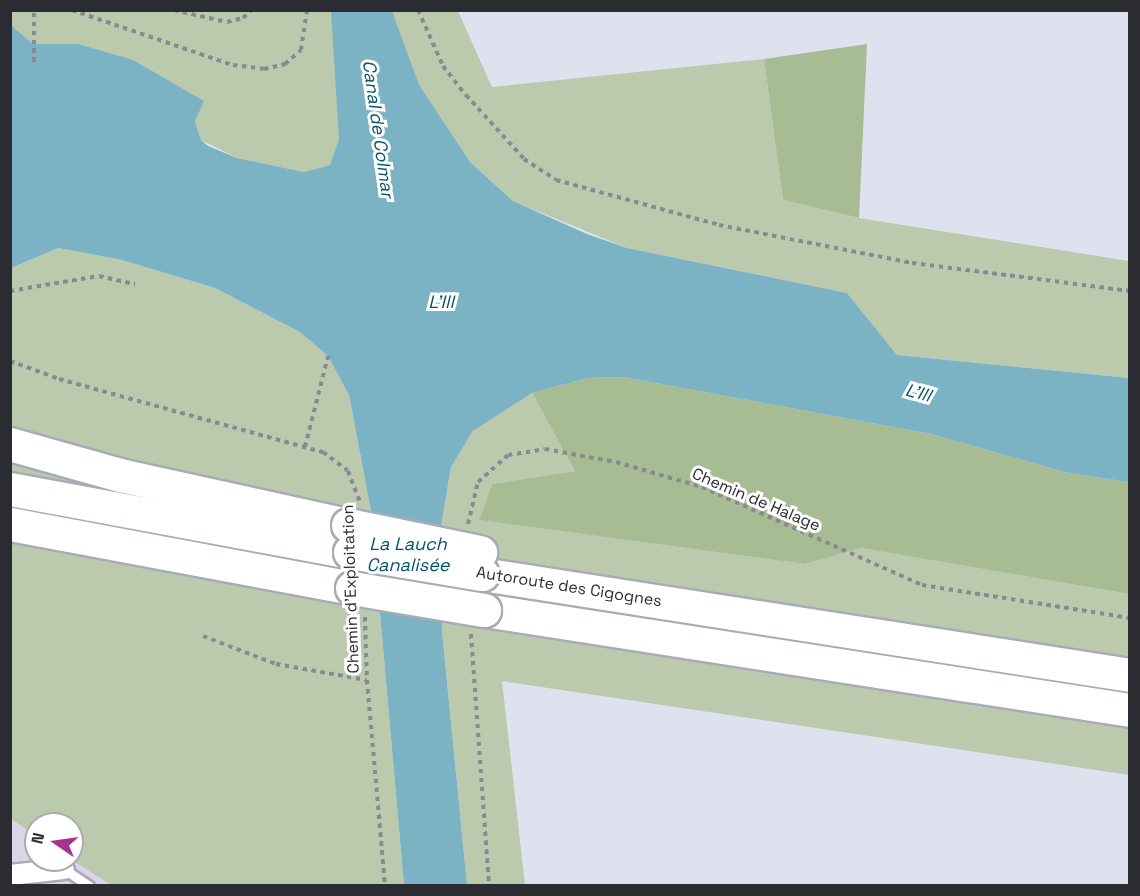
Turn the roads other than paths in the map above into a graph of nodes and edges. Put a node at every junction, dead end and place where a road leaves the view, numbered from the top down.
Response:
1 (10, 444) edge
2 (10, 489) edge
3 (10, 524) edge
4 (353, 527) junction
5 (1130, 675) edge
6 (1130, 710) edge
7 (37, 872) edge
8 (69, 872) edge
9 (10, 875) edge
10 (89, 885) edge

1 - 4 highway
2 - 4 highway, Autoroute des Cigognes
3 - 6 highway, bridge
4 - 5 highway, Autoroute des Cigognes, bridge
7 - 9 street
8 - 10 lane

